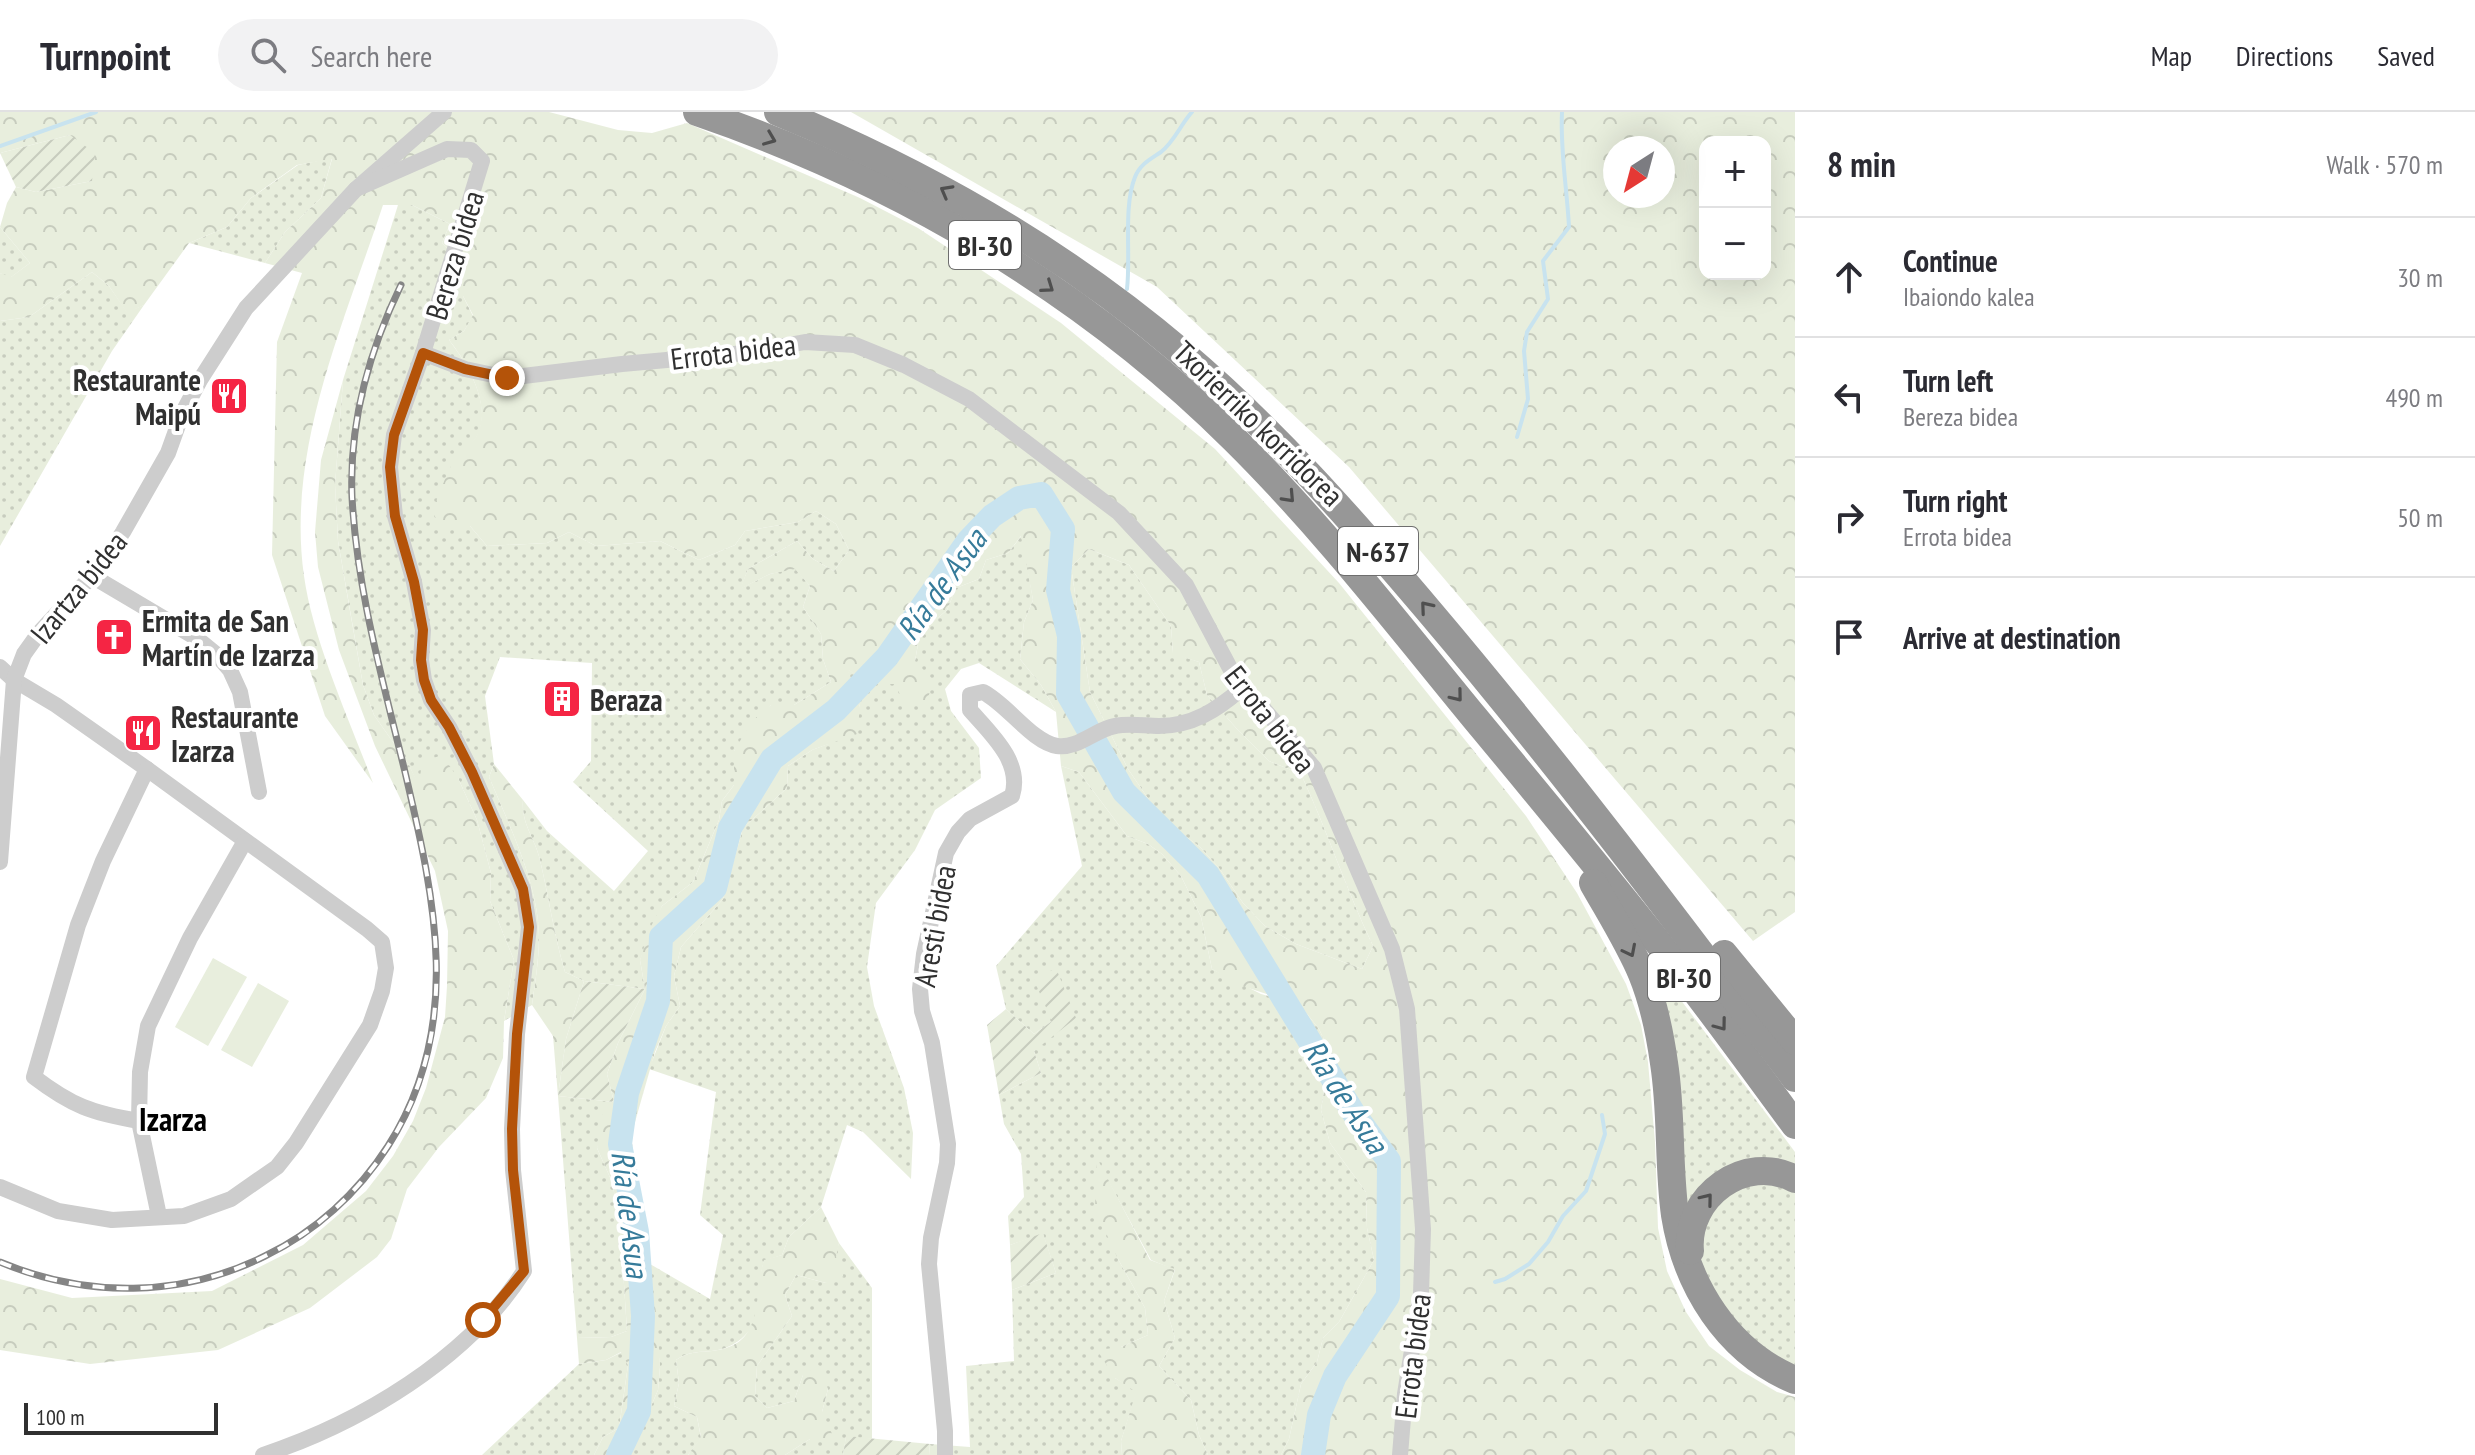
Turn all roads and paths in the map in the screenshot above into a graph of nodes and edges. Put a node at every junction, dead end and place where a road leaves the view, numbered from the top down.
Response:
1 (444, 112) edge
2 (697, 112) edge
3 (778, 112) edge
4 (356, 189) junction
5 (423, 353) junction
6 (1255, 420) joint
7 (92, 576) junction
8 (0, 667) edge
9 (14, 680) junction
10 (1494, 688) joint
11 (1241, 689) junction
12 (6, 721) edge
13 (147, 769) junction
14 (1574, 787) junction
15 (259, 792) dead end
16 (1569, 832) junction
17 (245, 841) junction
18 (0, 862) edge
19 (1795, 1041) edge
20 (1795, 1078) edge
21 (139, 1121) junction
22 (1795, 1125) edge
23 (1795, 1179) edge
24 (0, 1187) edge
25 (159, 1216) junction
26 (1692, 1272) junction
27 (1795, 1380) edge
28 (263, 1455) edge
29 (945, 1455) edge
30 (1400, 1455) edge

1 - 4 street, Izartza bidea
2 -> 16 highway, Txorierriko korridorea / BI-30
6 -> 3 highway, Txorierriko korridorea / BI-30
4 - 5 street, Bereza bidea
4 - 7 street, Izartza bidea
5 - 11 street, Errota bidea
5 - 28 street, Bereza bidea
10 -> 6 highway, Txorierriko korridorea / N-637
7 - 9 street, Izartza bidea
7 - 15 street
8 - 9 street
9 - 12 street, Izartza bidea
9 - 13 street
10 - 14 highway, Txorierriko korridorea / BI-30
11 - 29 street, Aresti bidea
11 - 30 street, Errota bidea
12 - 18 street, Izartza bidea
13 - 17 street
13 - 21 street
14 - 19 highway
14 - 20 highway, Txorierriko korridorea / BI-30
16 -> 22 highway, Txorierriko korridorea / BI-30
16 -> 26 highway
17 - 21 street
17 - 25 street
21 - 25 street
26 -> 23 highway
24 - 25 street
26 - 27 highway

